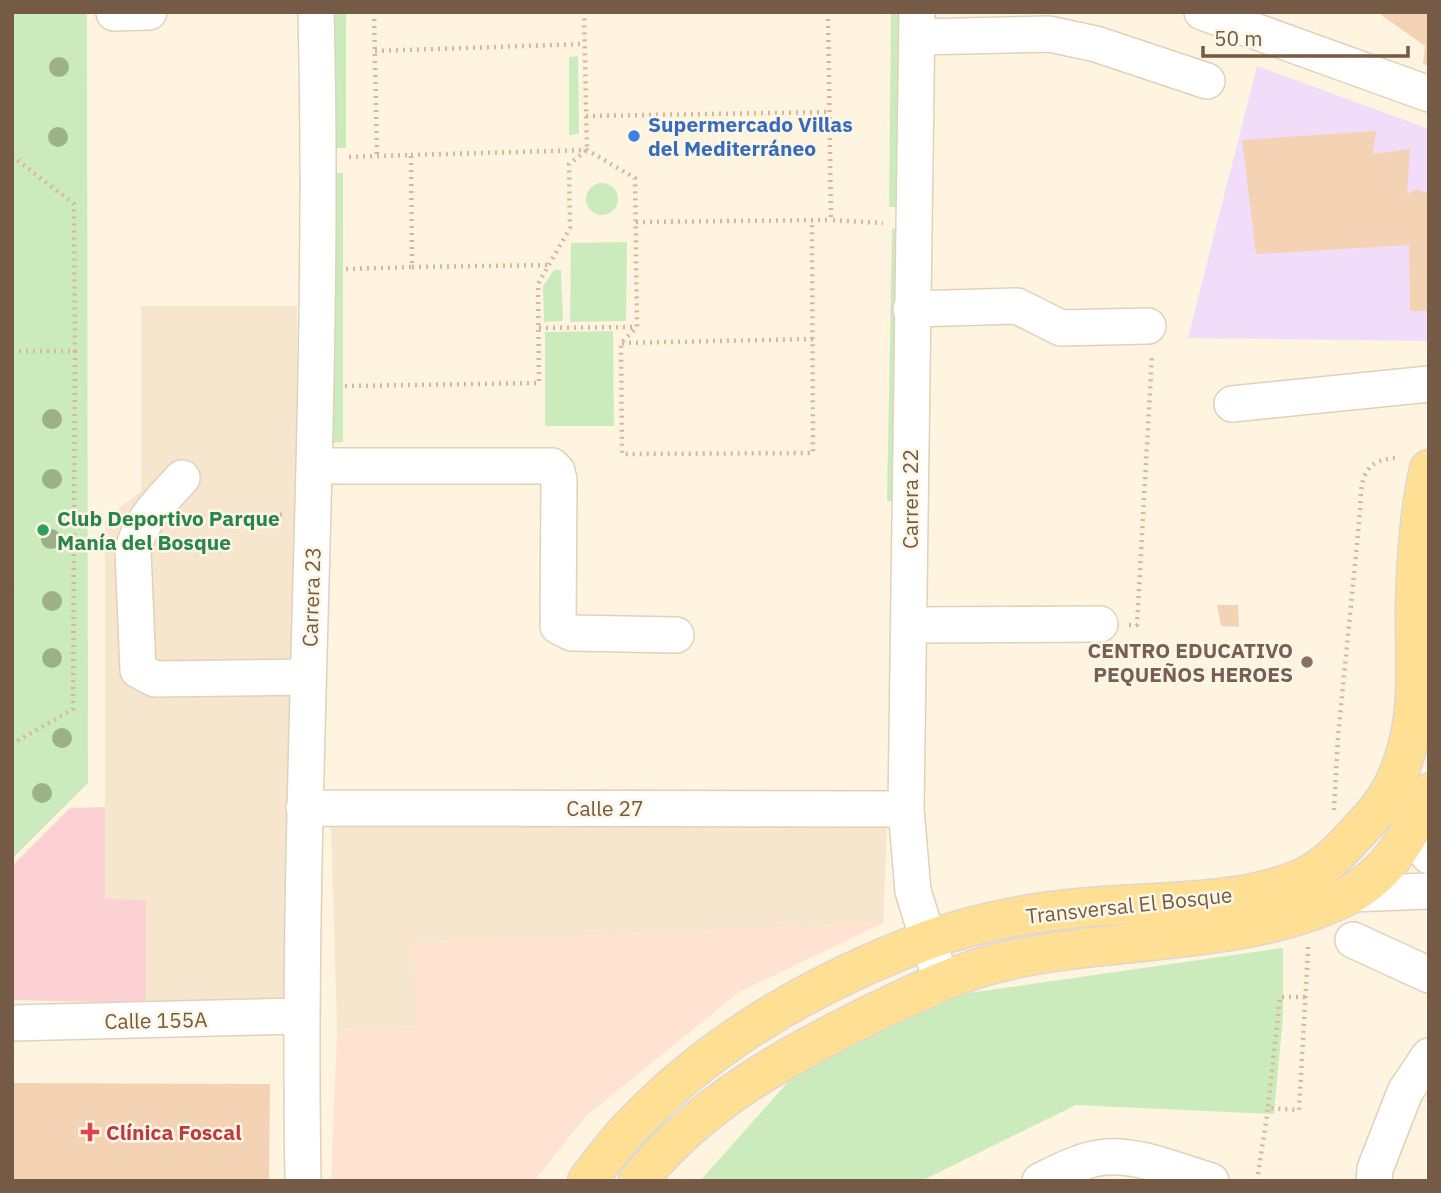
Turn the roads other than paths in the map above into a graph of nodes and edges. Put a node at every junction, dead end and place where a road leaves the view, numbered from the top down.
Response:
1 (149, 12) edge
2 (316, 12) edge
3 (1202, 12) edge
4 (114, 13) edge
5 (917, 25) edge
6 (1207, 81) dead end
7 (1429, 94) edge
8 (911, 309) junction
9 (1148, 326) road end
10 (1429, 384) edge
11 (1232, 404) dead end
12 (1418, 463) edge
13 (315, 466) junction
14 (182, 478) dead end
15 (1100, 624) road end
16 (910, 625) junction
17 (676, 635) dead end
18 (308, 677) junction
19 (1429, 793) edge
20 (304, 808) junction
21 (906, 809) junction
22 (1421, 844) edge
23 (1429, 891) edge
24 (1350, 894) junction
25 (928, 940) junction
26 (1353, 940) dead end
27 (1429, 975) edge
28 (941, 981) junction
29 (300, 1016) junction
30 (173, 1019) junction
31 (12, 1023) edge
32 (12, 1040) edge
33 (1429, 1056) edge
34 (303, 1181) edge
35 (587, 1181) edge
36 (638, 1181) edge
37 (1040, 1181) edge
38 (1211, 1181) edge
39 (1374, 1181) edge

1 - 4 street
2 - 13 street, Carrera 23
3 - 7 street
5 - 6 street
5 - 8 street, Carrera 22
8 - 9 street
8 - 16 street, Carrera 22
10 - 11 street
12 - 25 main road, Transversal El Bosque
13 - 17 street
13 - 18 street, Carrera 23
14 - 18 street
15 - 16 street
16 - 21 street, Carrera 22
18 - 20 street, Carrera 23
19 - 22 main road, Transversal El Bosque
20 - 21 street, Calle 27
20 - 29 street, Carrera 23
21 - 25 street, Carrera 22
22 - 24 main road, Transversal El Bosque
23 - 24 street
24 - 28 main road, Transversal El Bosque
25 - 28 street, Carrera 22
25 - 35 main road, Transversal El Bosque
26 - 27 street
28 - 36 main road, Transversal El Bosque
29 - 30 street, Calle 155A
29 - 34 street, Carrera 23
30 - 31 street, Calle 155A
30 - 32 street
33 - 39 street
37 - 38 street

